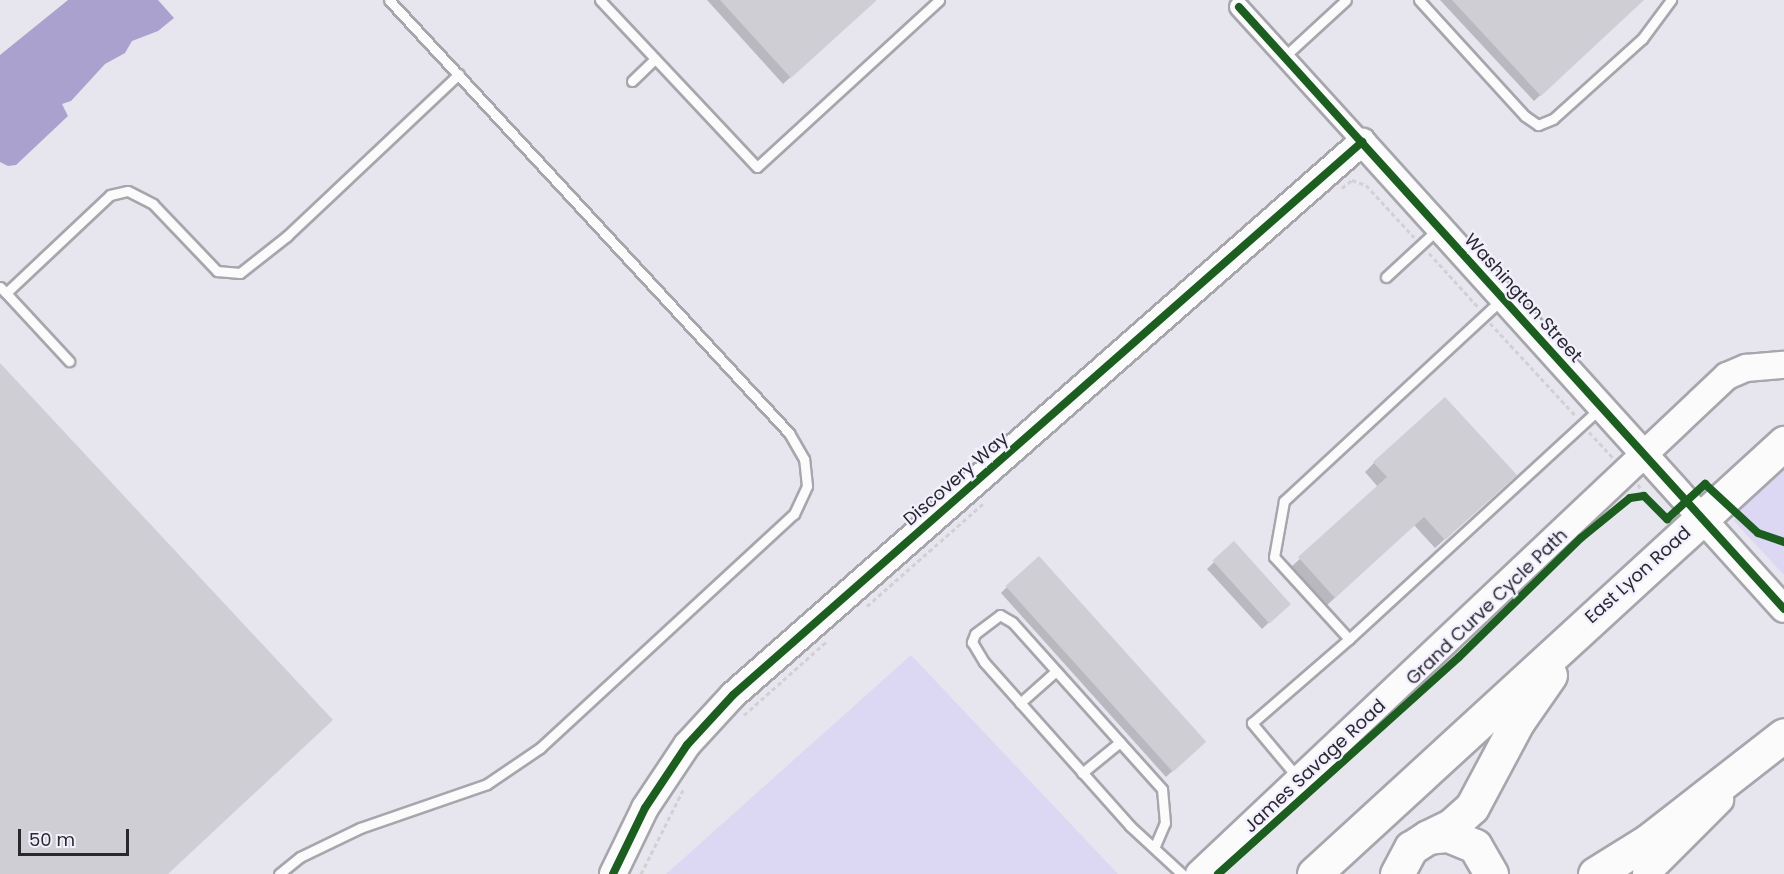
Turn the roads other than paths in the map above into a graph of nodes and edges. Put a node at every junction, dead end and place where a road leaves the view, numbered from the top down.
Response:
1 (389, 0) edge
2 (600, 0) edge
3 (939, 0) edge
4 (1346, 0) edge
5 (1419, 0) edge
6 (1671, 0) edge
7 (1236, 3) edge
8 (1284, 57) junction
9 (655, 59) junction
10 (459, 74) junction
11 (632, 81) dead end
12 (1362, 142) junction
13 (1430, 236) junction
14 (1386, 277) dead end
15 (3, 290) edge
16 (1503, 298) junction
17 (69, 361) dead end
18 (1784, 365) edge
19 (1601, 406) junction
20 (1784, 443) edge
21 (1643, 453) junction
22 (1701, 518) junction
23 (1784, 609) edge
24 (1578, 630) junction
25 (1349, 639) junction
26 (1056, 671) junction
27 (1020, 703) junction
28 (1784, 735) edge
29 (1120, 742) junction
30 (1083, 773) junction
31 (1299, 780) junction
32 (1428, 837) junction
33 (1155, 846) junction
34 (279, 874) edge
35 (613, 874) edge
36 (1182, 874) edge
37 (1199, 874) edge
38 (1314, 874) edge
39 (1397, 874) edge
40 (1491, 874) edge
41 (1595, 874) edge
42 (1646, 874) edge

1 - 10 lane
2 - 9 lane
3 - 9 lane
4 - 8 lane
5 - 6 lane
7 - 8 street, Washington Street
8 - 12 street, Washington Street
9 - 11 lane
10 - 15 lane
10 - 34 lane
12 - 13 street, Washington Street
12 - 35 street, Discovery Way
13 - 14 lane
13 - 16 street, Washington Street
15 - 17 lane
16 - 19 street, Washington Street
16 - 25 lane
18 - 21 street, James Savage Road
19 - 21 street, Washington Street
19 - 25 lane
20 - 22 highway, East Lyon Road
21 - 22 street, Washington Street
21 - 31 street, James Savage Road
22 - 23 street, Washington Street
22 - 24 highway, East Lyon Road
24 - 32 highway
24 - 38 highway, East Lyon Road
25 - 31 lane
26 - 27 lane
26 - 27 lane
26 - 29 lane
27 - 30 lane
28 - 41 highway
28 - 42 street
29 - 30 lane
29 - 33 lane
30 - 33 lane
31 - 37 street, James Savage Road
32 - 39 highway
32 - 40 highway
33 - 36 lane

